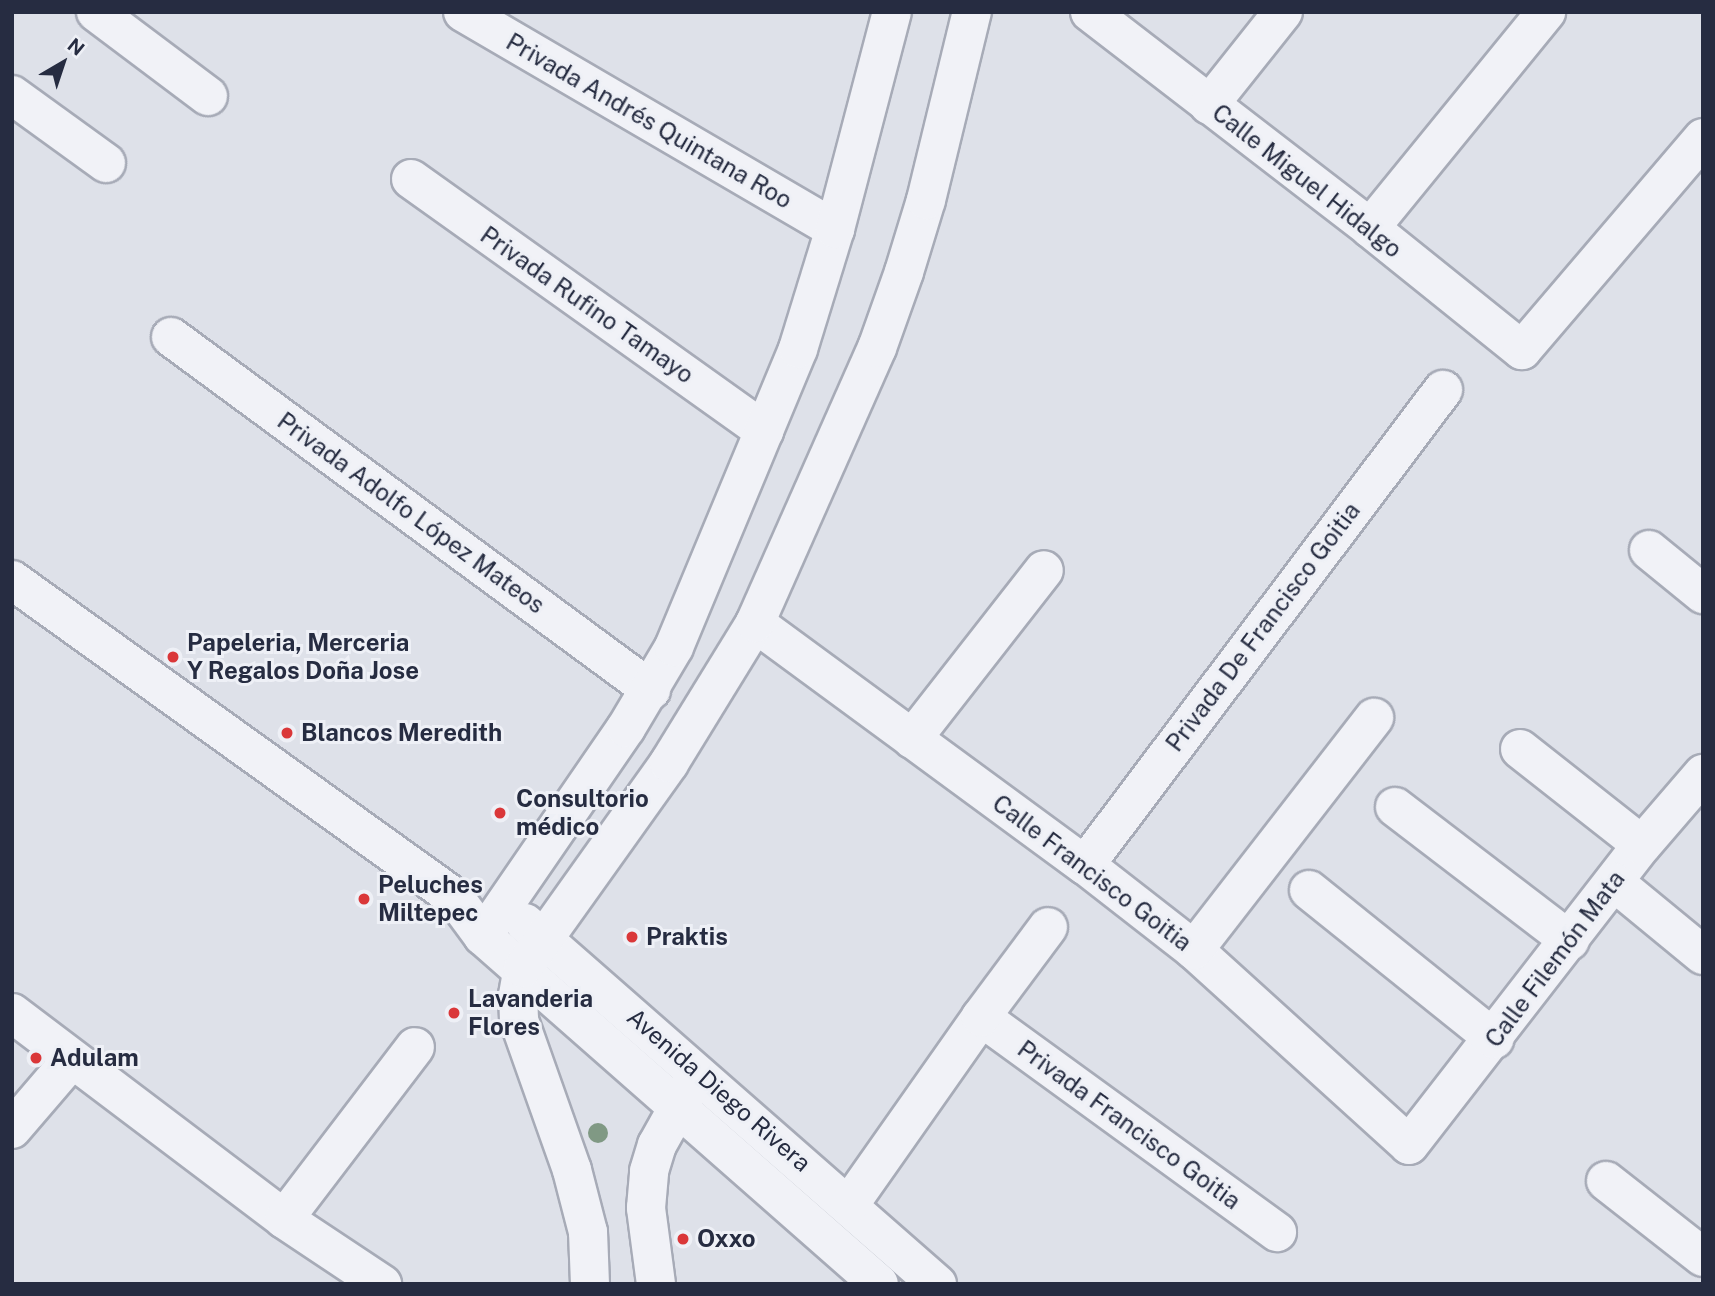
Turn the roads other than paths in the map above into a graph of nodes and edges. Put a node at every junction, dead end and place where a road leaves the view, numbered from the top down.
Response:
1 (96, 12) edge
2 (463, 12) edge
3 (892, 12) edge
4 (972, 12) edge
5 (1090, 12) edge
6 (1283, 12) edge
7 (1546, 12) edge
8 (12, 95) edge
9 (208, 96) dead end
10 (1209, 106) junction
11 (1703, 138) edge
12 (106, 163) dead end
13 (411, 179) dead end
14 (1370, 228) junction
15 (835, 229) junction
16 (171, 337) dead end
17 (1443, 390) dead end
18 (764, 430) junction
19 (1649, 550) dead end
20 (1044, 570) dead end
21 (12, 580) edge
22 (1703, 594) edge
23 (755, 624) junction
24 (651, 690) junction
25 (1374, 718) dead end
26 (912, 739) junction
27 (1520, 749) dead end
28 (1703, 774) edge
29 (1395, 807) dead end
30 (1642, 845) junction
31 (1085, 865) junction
32 (1614, 882) junction
33 (1309, 890) dead end
34 (493, 920) junction
35 (1048, 927) dead end
36 (1570, 941) junction
37 (1194, 950) junction
38 (533, 953) junction
39 (1703, 956) edge
40 (12, 1013) edge
41 (981, 1017) junction
42 (1494, 1039) junction
43 (415, 1046) dead end
44 (72, 1059) junction
45 (699, 1072) junction
46 (677, 1106) junction
47 (12, 1129) edge
48 (1409, 1145) joint
49 (1606, 1181) dead end
50 (849, 1205) junction
51 (284, 1219) junction
52 (1277, 1232) dead end
53 (1703, 1257) edge
54 (382, 1284) edge
55 (590, 1284) edge
56 (656, 1284) edge
57 (879, 1284) edge
58 (937, 1284) edge

1 - 9 street
2 - 15 street, Privada Andrés Quintana Roo
3 - 15 street
4 - 23 street
5 - 10 street, Calle Miguel Hidalgo
6 - 10 street
7 - 14 street
8 - 12 street
10 - 14 street, Calle Miguel Hidalgo
11 - 14 street, Calle Miguel Hidalgo
13 - 18 street, Privada Rufino Tamayo
15 - 18 street
16 - 24 street, Privada Adolfo López Mateos
17 - 31 street, Privada De Francisco Goitia
18 - 24 street
19 - 22 street
20 - 26 street
21 - 34 street, Avenida Diego Rivera
23 - 26 street, Calle Francisco Goitia
23 - 38 street
24 - 34 street
25 - 37 street
26 - 31 street, Calle Francisco Goitia
27 - 30 street
28 - 30 street, Calle Filemón Mata
29 - 36 street
30 - 32 street, Calle Filemón Mata
31 - 37 street, Calle Francisco Goitia
32 - 36 street, Calle Filemón Mata
32 - 39 street
33 - 42 street
34 - 38 street, Avenida Diego Rivera
35 - 41 street
36 - 42 street, Calle Filemón Mata
37 - 48 street, Calle Francisco Goitia
38 - 45 street, Avenida Diego Rivera
38 - 46 street, Avenida Diego Rivera
38 - 55 street
40 - 44 street
41 - 50 street
41 - 52 street, Privada Francisco Goitia
42 - 48 street, Calle Filemón Mata
43 - 51 street
44 - 47 street
44 - 51 street
45 - 46 street
45 - 50 street, Avenida Diego Rivera
46 - 56 street
46 - 57 street, Avenida Diego Rivera
49 - 53 street
50 - 58 street, Avenida Diego Rivera
51 - 54 street

